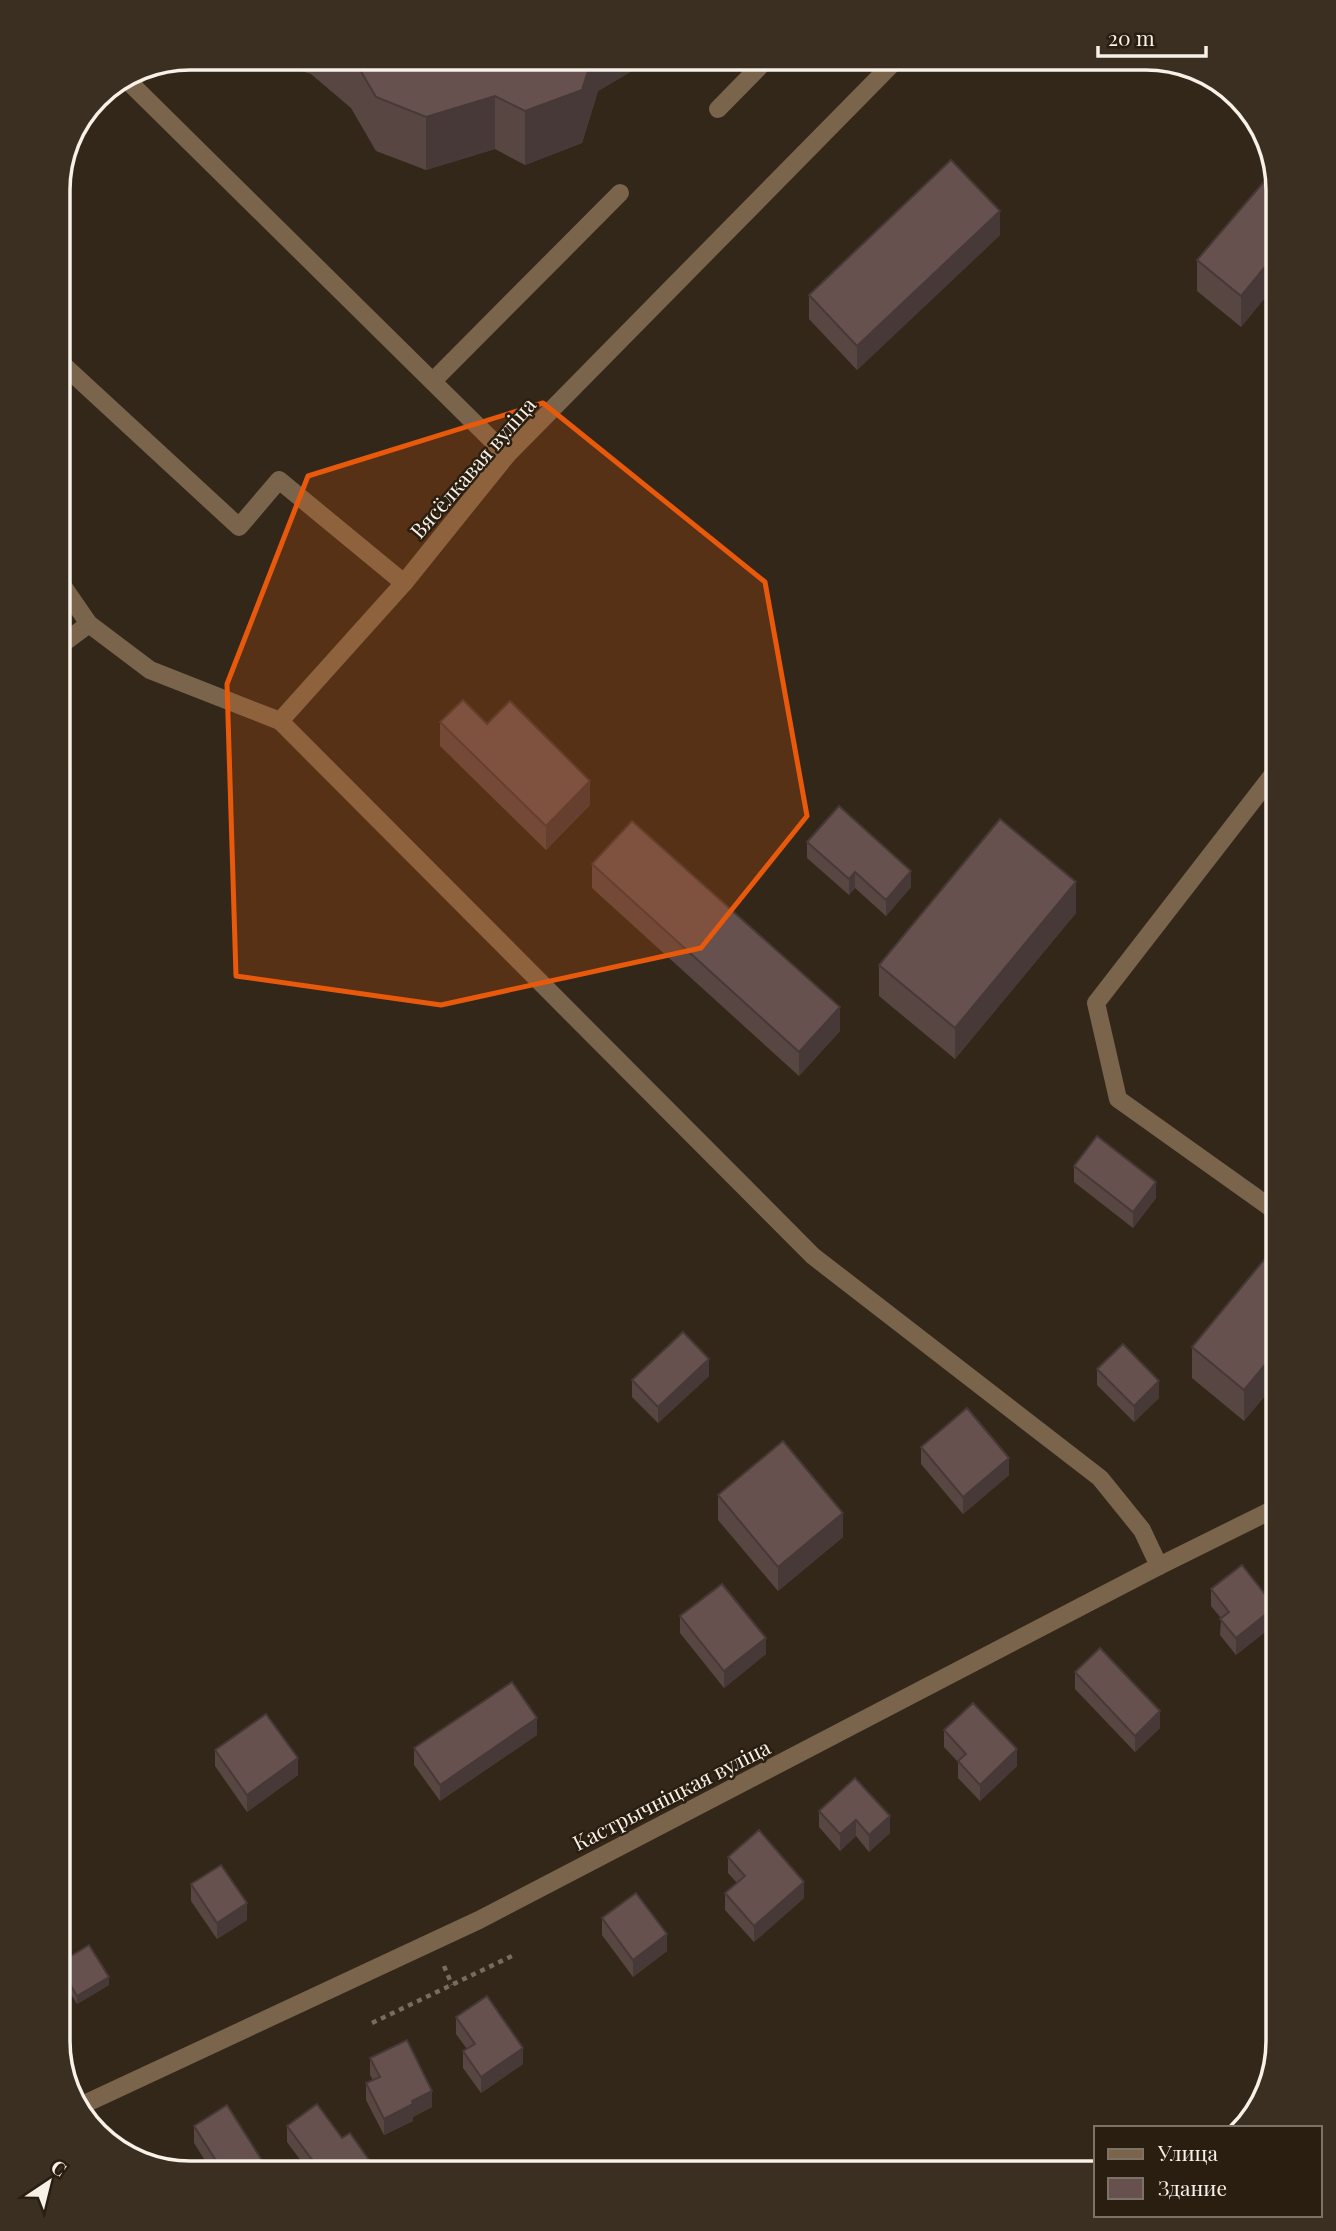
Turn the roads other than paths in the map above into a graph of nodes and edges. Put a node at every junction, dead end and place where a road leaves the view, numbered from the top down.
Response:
1 (756, 70) edge
2 (885, 70) edge
3 (132, 85) edge
4 (718, 109) dead end
5 (620, 193) dead end
6 (70, 371) edge
7 (433, 380) junction
8 (507, 455) junction
9 (404, 583) junction
10 (70, 596) edge
11 (89, 624) junction
12 (70, 638) edge
13 (280, 721) junction
14 (1266, 783) edge
15 (1266, 1204) edge
16 (1266, 1513) edge
17 (1159, 1566) junction
18 (87, 2103) edge

1 - 4 street
2 - 8 street, Вясёлкавая вуліца
3 - 7 street
5 - 7 street
6 - 9 street
7 - 8 street
8 - 9 street, Вясёлкавая вуліца
9 - 13 street, Вясёлкавая вуліца
10 - 11 street
11 - 12 street
11 - 13 street
13 - 17 street
14 - 15 street
16 - 17 street, Кастрычніцкая вуліца
17 - 18 street, Кастрычніцкая вуліца

